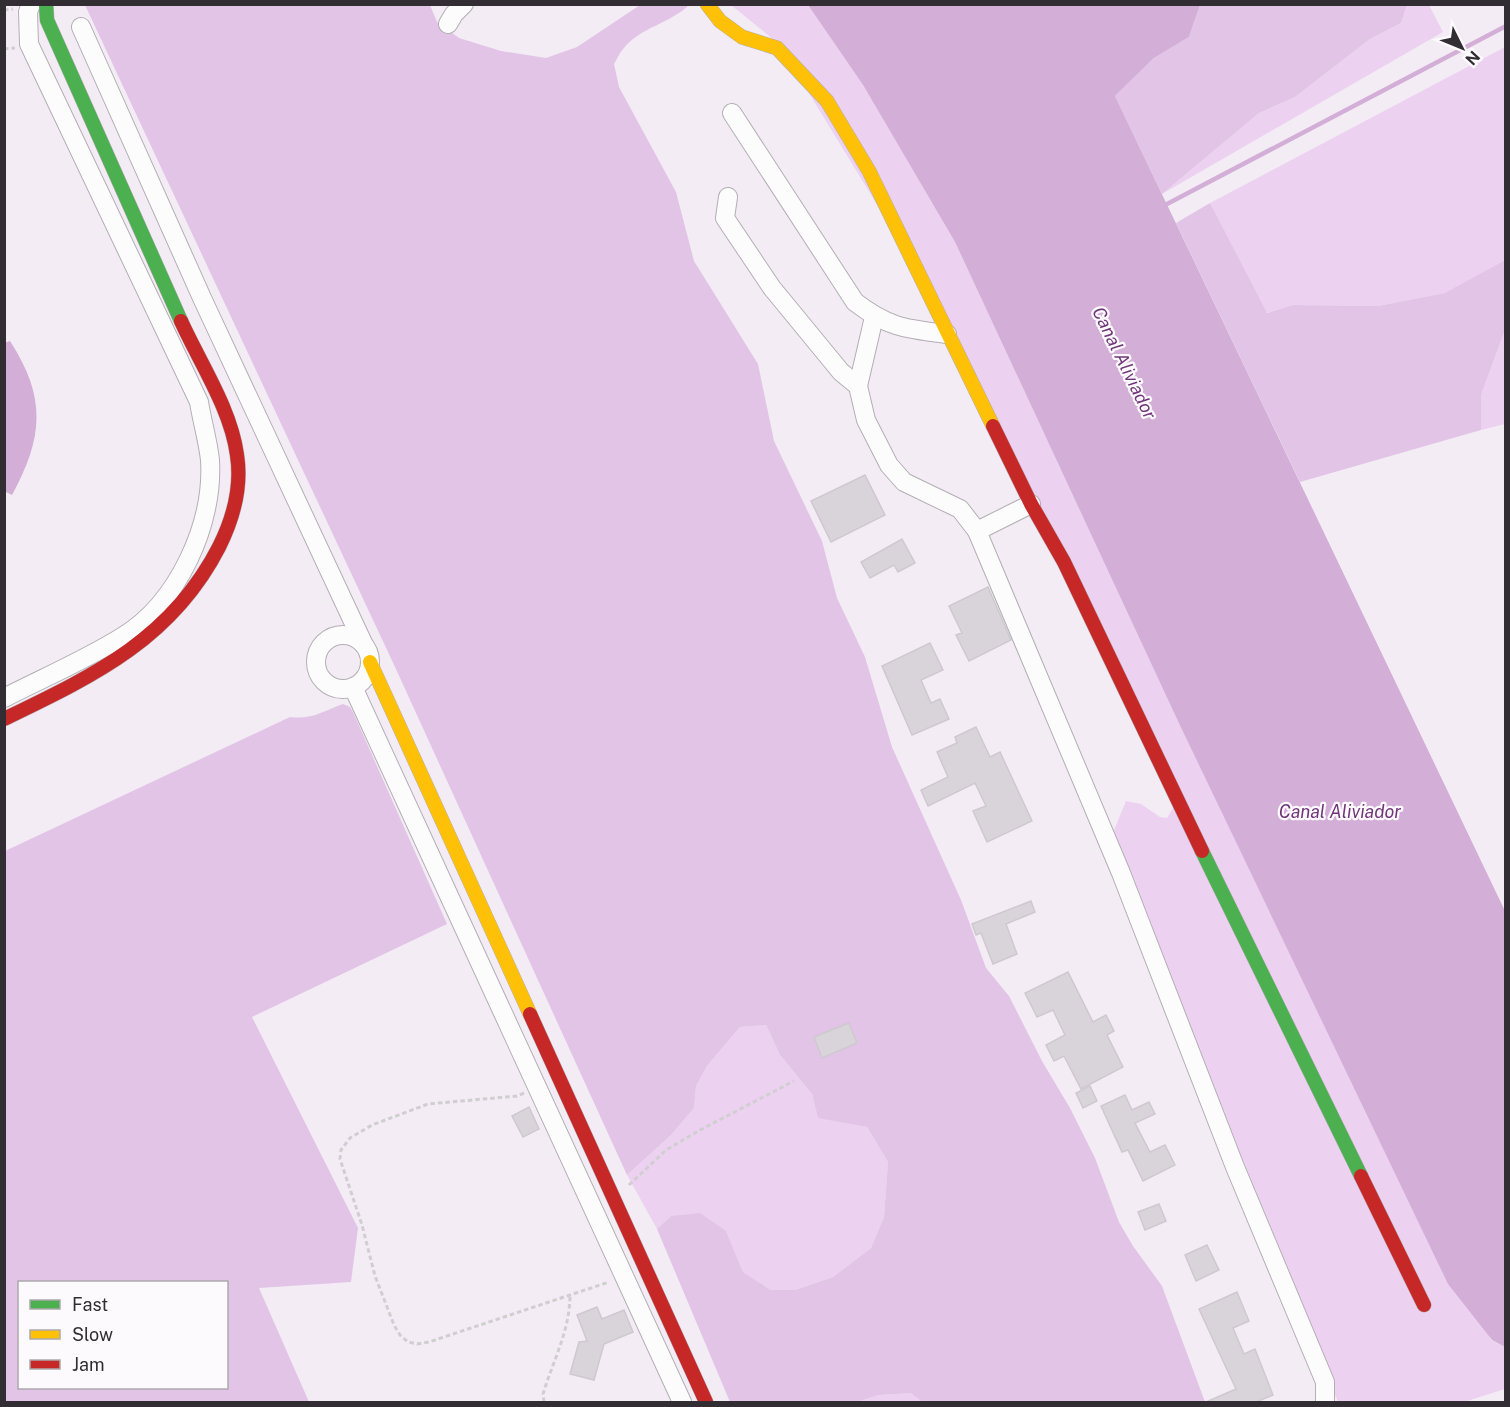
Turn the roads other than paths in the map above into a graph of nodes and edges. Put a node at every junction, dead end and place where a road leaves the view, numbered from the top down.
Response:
1 (31, 4) edge
2 (46, 4) edge
3 (464, 4) edge
4 (707, 4) edge
5 (448, 24) dead end
6 (81, 27) dead end
7 (732, 113) dead end
8 (728, 197) dead end
9 (874, 316) junction
10 (947, 334) junction
11 (858, 386) junction
12 (209, 471) junction
13 (240, 477) junction
14 (1031, 504) junction
15 (201, 527) junction
16 (977, 531) junction
17 (224, 538) junction
18 (367, 653) junction
19 (353, 687) junction
20 (4, 698) edge
21 (4, 719) edge
22 (559, 1077) junction
23 (537, 1087) junction
24 (1424, 1305) dead end
25 (682, 1402) edge
26 (706, 1402) edge
27 (1325, 1402) edge

1 - 12 street
2 - 13 street
3 - 5 street
4 - 10 street
6 - 18 street
7 - 9 street
8 - 11 street
9 - 10 street
9 - 11 street
10 - 14 street
11 - 16 street
12 - 13 street
12 - 15 street
13 - 17 street
14 - 16 street
14 - 24 street
15 - 17 street
15 - 20 street
16 - 27 street
17 - 21 street
18 - 19 street
18 - 19 street
18 - 22 street
19 - 23 street
22 - 23 street
22 - 26 street
23 - 25 street

